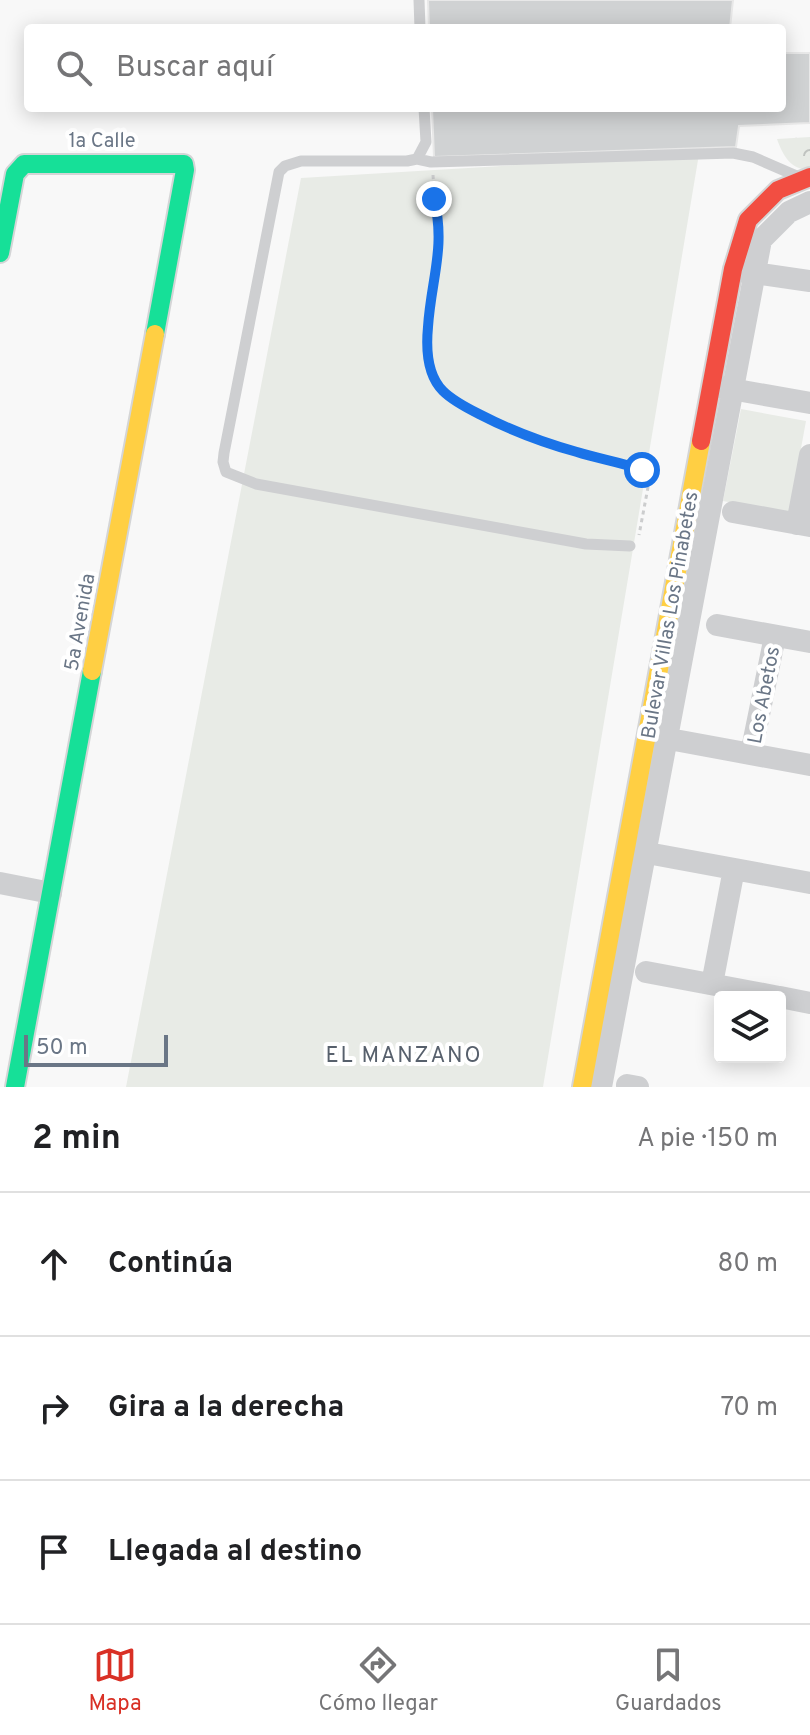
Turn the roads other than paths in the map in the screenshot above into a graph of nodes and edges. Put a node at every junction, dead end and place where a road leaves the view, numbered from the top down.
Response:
1 (419, 0) edge
2 (420, 24) edge
3 (424, 112) edge
4 (417, 159) junction
5 (184, 164) joint
6 (806, 178) edge
7 (810, 202) edge
8 (0, 253) edge
9 (743, 271) junction
10 (810, 281) edge
11 (721, 387) junction
12 (810, 403) edge
13 (810, 455) edge
14 (733, 512) dead end
15 (803, 525) edge
16 (630, 546) road end
17 (717, 625) dead end
18 (775, 636) junction
19 (810, 642) edge
20 (657, 736) junction
21 (751, 754) junction
22 (810, 765) edge
23 (635, 851) junction
24 (734, 869) junction
25 (0, 883) edge
26 (810, 883) edge
27 (51, 893) junction
28 (646, 972) dead end
29 (712, 984) junction
30 (748, 991) edge
31 (786, 998) edge
32 (810, 1003) edge
33 (15, 1087) edge
34 (582, 1087) edge
35 (601, 1087) edge

1 - 2 lane
3 - 4 lane
4 - 6 lane
4 - 16 lane
5 - 8 street, 1a Calle
5 - 27 street, 5a Avenida
6 - 9 street, Bulevar Villas Los Pinabetes
7 - 9 street, Bulevar Villas Los Pinabetes
9 - 10 street
9 - 11 street, Bulevar Villas Los Pinabetes
11 - 12 street
11 - 20 street, Bulevar Villas Los Pinabetes
13 - 15 street
14 - 15 street
17 - 18 street, Los Abetos
18 - 19 street, Los Abetos
18 - 21 street, Los Abetos
20 - 21 street, Los Abetos
20 - 23 street, Bulevar Villas Los Pinabetes
21 - 22 street, Los Abetos
23 - 24 street
23 - 34 street, Bulevar Villas Los Pinabetes
23 - 35 street, Bulevar Villas Los Pinabetes
24 - 26 street
24 - 29 street
25 - 27 street
27 - 33 street, 5a Avenida
28 - 29 street
29 - 30 street
31 - 32 street

